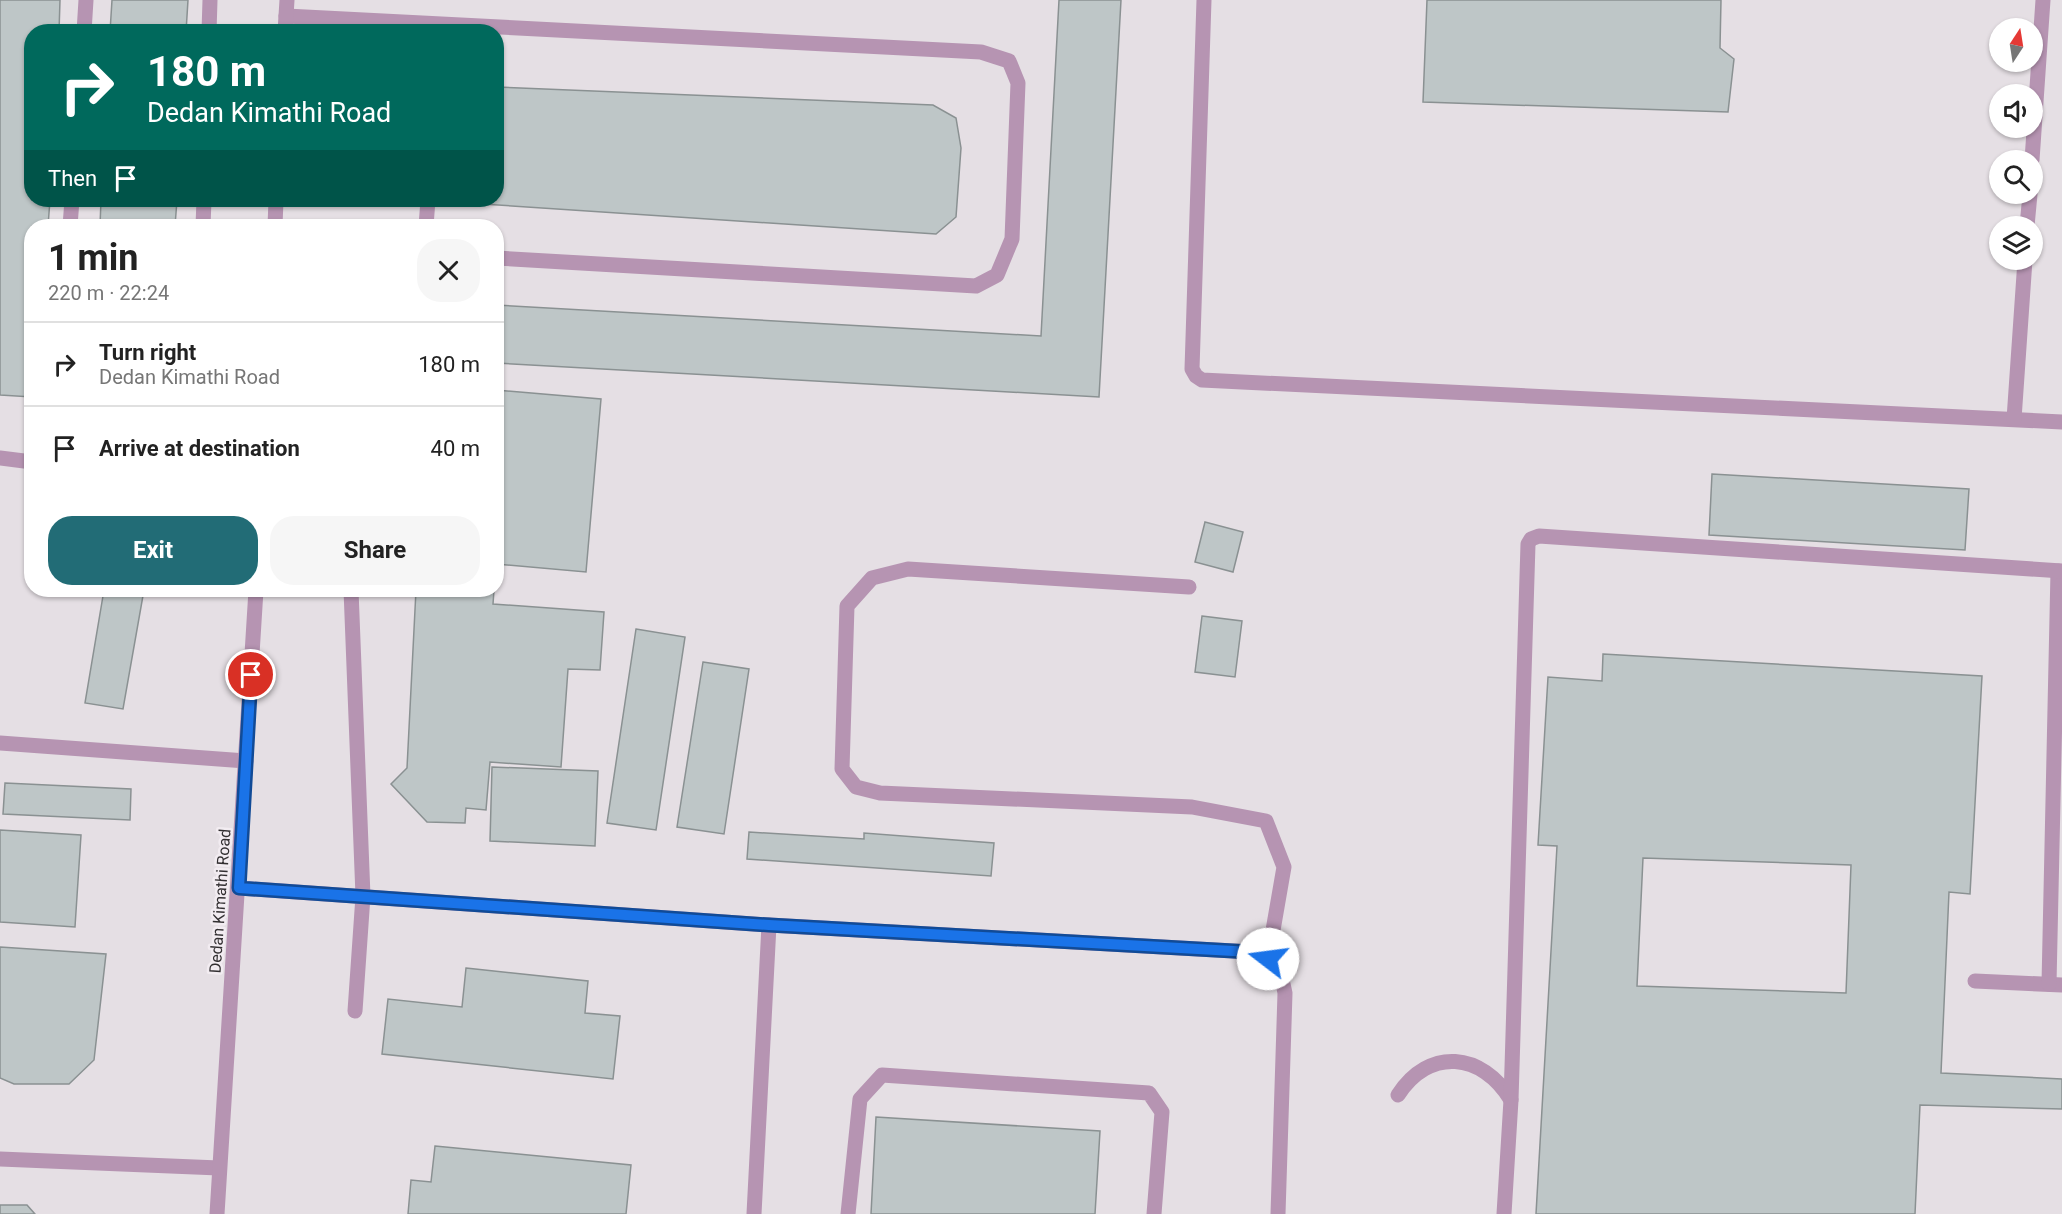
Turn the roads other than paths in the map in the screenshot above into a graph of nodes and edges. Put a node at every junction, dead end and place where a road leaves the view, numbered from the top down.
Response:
1 (86, 0) edge
2 (210, 0) edge
3 (1204, 0) edge
4 (2043, 0) edge
5 (286, 8) edge
6 (84, 24) edge
7 (209, 24) edge
8 (285, 24) edge
9 (409, 24) edge
10 (504, 31) edge
11 (2033, 150) edge
12 (504, 258) edge
13 (2024, 270) edge
14 (2014, 419) junction
15 (2062, 423) edge
16 (0, 458) edge
17 (24, 460) edge
18 (2060, 571) edge
19 (1189, 586) dead end
20 (256, 597) edge
21 (351, 597) edge
22 (0, 743) edge
23 (246, 761) junction
24 (239, 888) junction
25 (363, 896) junction
26 (769, 925) junction
27 (1268, 959) junction
28 (1975, 981) dead end
29 (2056, 984) edge
30 (355, 1011) dead end
31 (1398, 1095) dead end
32 (1511, 1100) junction
33 (0, 1159) edge
34 (219, 1168) junction
35 (217, 1214) edge
36 (754, 1214) edge
37 (848, 1214) edge
38 (1154, 1214) edge
39 (1278, 1214) edge
40 (1504, 1214) edge

1 - 6 street
2 - 7 street
3 - 14 street
4 - 11 street
5 - 8 street
5 - 9 street
10 - 12 street
13 - 14 street
14 - 15 street
16 - 17 street
18 - 29 street
18 - 32 street
19 - 27 street
20 - 23 street, Dedan Kimathi Road
21 - 25 street
22 - 23 street
23 - 24 street, Dedan Kimathi Road
24 - 25 street
24 - 34 street, Dedan Kimathi Road
25 - 26 street
25 - 30 street
26 - 27 street
26 - 36 street
27 - 39 street
28 - 29 street
31 - 32 street
32 - 40 street
33 - 34 street
34 - 35 street, Dedan Kimathi Road
37 - 38 street

